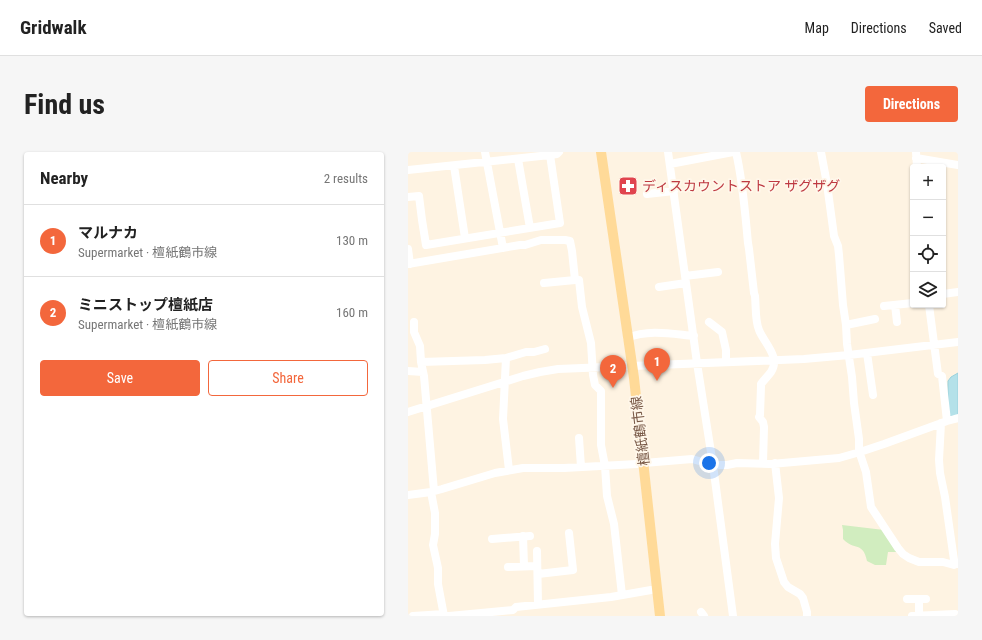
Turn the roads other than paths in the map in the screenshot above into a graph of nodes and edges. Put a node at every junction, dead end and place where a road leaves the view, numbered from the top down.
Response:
1 (485, 152) edge
2 (559, 152) edge
3 (594, 152) edge
4 (601, 152) edge
5 (669, 152) edge
6 (735, 152) edge
7 (821, 152) edge
8 (545, 154) edge
9 (916, 155) edge
10 (518, 159) junction
11 (487, 162) junction
12 (670, 164) junction
13 (958, 165) edge
14 (454, 166) junction
15 (408, 170) edge
16 (674, 191) junction
17 (647, 194) dead end
18 (408, 197) edge
19 (530, 228) junction
20 (500, 232) junction
21 (465, 238) junction
22 (503, 248) junction
23 (408, 249) edge
24 (409, 264) edge
25 (718, 272) dead end
26 (575, 280) junction
27 (686, 280) junction
28 (544, 283) dead end
29 (659, 287) dead end
30 (958, 292) edge
31 (946, 294) edge
32 (910, 304) edge
33 (895, 305) junction
34 (884, 306) dead end
35 (929, 308) edge
36 (875, 319) dead end
37 (414, 322) dead end
38 (708, 322) dead end
39 (897, 322) dead end
40 (846, 326) junction
41 (694, 336) junction
42 (627, 338) junction
43 (958, 342) edge
44 (934, 345) junction
45 (545, 349) dead end
46 (868, 353) junction
47 (849, 355) junction
48 (506, 358) junction
49 (773, 360) junction
50 (421, 362) junction
51 (726, 362) junction
52 (697, 363) junction
53 (628, 366) junction
54 (593, 367) junction
55 (408, 371) edge
56 (423, 372) junction
57 (504, 382) junction
58 (873, 395) dead end
59 (427, 406) junction
60 (408, 412) edge
61 (958, 418) edge
62 (944, 422) junction
63 (579, 438) dead end
64 (860, 452) junction
65 (640, 463) junction
66 (775, 463) junction
67 (763, 464) junction
68 (713, 465) junction
69 (605, 466) junction
70 (581, 467) junction
71 (509, 470) junction
72 (433, 491) junction
73 (408, 495) edge
74 (569, 534) dead end
75 (492, 539) dead end
76 (524, 550) junction
77 (957, 564) edge
78 (524, 566) junction
79 (508, 567) dead end
80 (537, 570) junction
81 (651, 590) junction
82 (622, 595) junction
83 (907, 599) dead end
84 (538, 604) junction
85 (955, 614) dead end
86 (446, 615) edge
87 (413, 616) edge
88 (654, 616) edge
89 (660, 616) edge
90 (733, 616) edge
91 (807, 616) edge
92 (912, 616) edge
93 (919, 616) edge
94 (932, 616) edge

1 - 11 street
2 - 8 street
3 - 53 main road, 檀紙鶴市線
4 - 42 main road, 檀紙鶴市線
5 - 12 street
6 - 12 street
6 - 49 street
7 - 40 street
8 - 10 street
8 - 19 street
9 - 13 street
10 - 11 street
10 - 19 street
11 - 14 street
11 - 20 street
12 - 16 street
14 - 15 street
14 - 21 street
16 - 17 street
16 - 27 street
18 - 21 street
19 - 20 street
20 - 21 street
20 - 22 street
22 - 24 street
22 - 26 street
23 - 24 street
25 - 27 street
26 - 28 street
26 - 54 street
27 - 29 street
27 - 41 street
30 - 31 street
32 - 33 street
33 - 34 street
33 - 39 street
35 - 44 street
36 - 40 street
37 - 50 street
38 - 51 street
40 - 47 street
41 - 42 street
41 - 52 street
42 - 53 main road, 檀紙鶴市線
43 - 44 street
44 - 46 street
44 - 62 street
45 - 48 street
46 - 47 street
46 - 58 street
47 - 49 street
47 - 64 street
48 - 50 street
48 - 57 street
49 - 51 street
49 - 67 street
50 - 56 street
51 - 52 street
52 - 53 street
52 - 68 street
53 - 54 street
53 - 65 main road, 檀紙鶴市線
54 - 57 street
54 - 69 street
55 - 56 street
56 - 59 street
57 - 59 street
57 - 71 street
59 - 60 street
59 - 72 street
61 - 62 street
62 - 64 street
62 - 77 street
63 - 70 street
64 - 66 street
64 - 77 street
65 - 68 street
65 - 69 street
65 - 81 main road, 檀紙鶴市線
65 - 89 main road, 檀紙鶴市線
66 - 67 street
66 - 91 street
67 - 68 street
68 - 90 street
69 - 70 street
69 - 82 street
70 - 71 street
71 - 72 street
72 - 73 street
72 - 86 street
74 - 80 street
75 - 76 street
76 - 78 street
76 - 80 street
78 - 79 street
78 - 80 street
80 - 84 street
81 - 82 street
81 - 88 main road, 檀紙鶴市線
82 - 84 street
83 - 93 street
84 - 86 street
85 - 94 street
86 - 87 street
92 - 93 street
93 - 94 street

